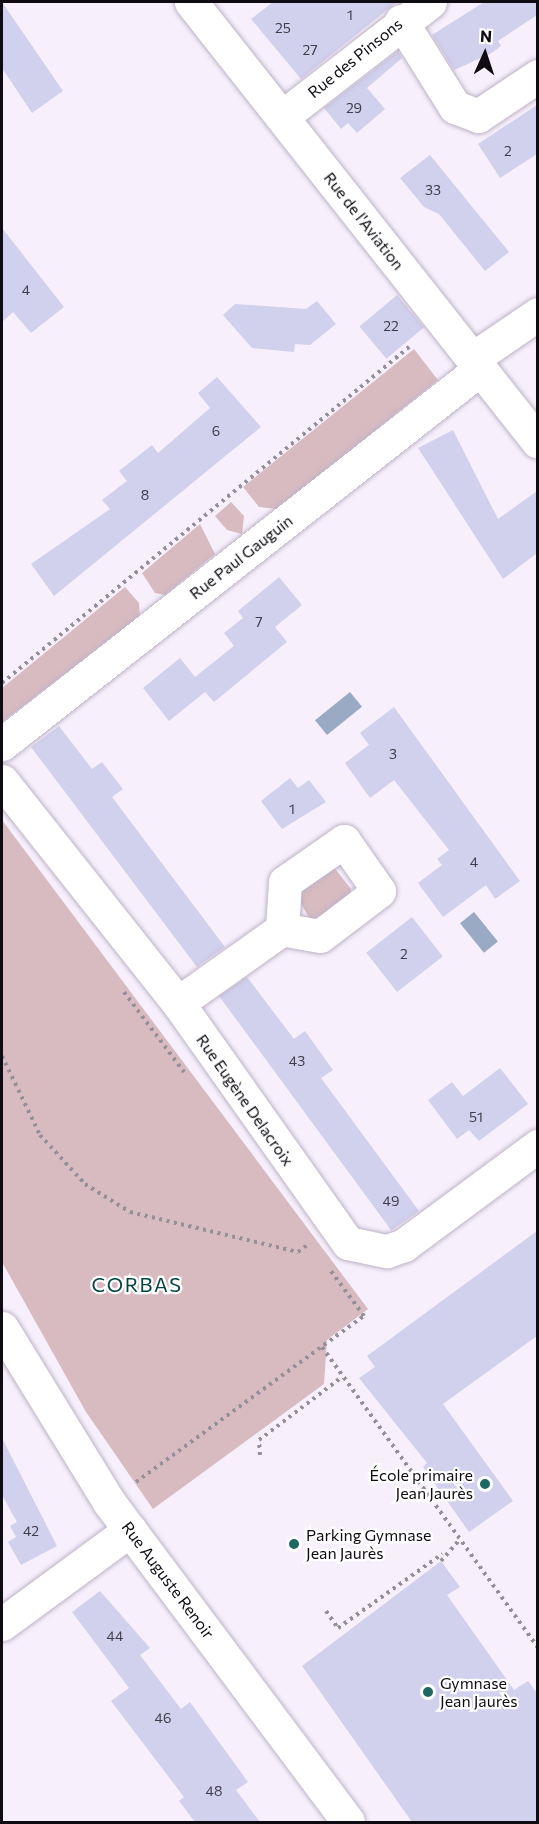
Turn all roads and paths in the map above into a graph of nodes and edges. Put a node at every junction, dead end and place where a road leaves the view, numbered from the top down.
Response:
1 (191, 2) edge
2 (430, 2) edge
3 (401, 21) junction
4 (537, 76) edge
5 (283, 117) junction
6 (537, 314) edge
7 (409, 347) dead end
8 (476, 364) junction
9 (537, 441) edge
10 (2, 684) edge
11 (2, 744) edge
12 (2, 781) edge
13 (282, 929) dead end
14 (121, 987) dead end
15 (178, 1003) junction
16 (2, 1056) edge
17 (191, 1082) dead end
18 (537, 1146) edge
19 (303, 1233) dead end
20 (310, 1242) junction
21 (317, 1251) dead end
22 (324, 1261) dead end
23 (2, 1328) edge
24 (322, 1347) junction
25 (342, 1377) junction
26 (260, 1455) dead end
27 (109, 1502) junction
28 (130, 1530) junction
29 (459, 1540) junction
30 (442, 1554) junction
31 (441, 1561) dead end
32 (327, 1611) dead end
33 (2, 1624) edge
34 (537, 1648) edge
35 (348, 1822) edge

1 - 5 street, Rue de l'Aviation
2 - 3 street, Rue des Pinsons
3 - 4 street
3 - 5 street, Rue des Pinsons
5 - 8 street, Rue de l'Aviation
6 - 8 street, Rue Paul Gauguin
7 - 10 path
8 - 9 street, Rue de l'Aviation
8 - 11 street, Rue Paul Gauguin
12 - 15 street, Rue Eugène Delacroix
13 - 15 street
14 - 17 path
15 - 18 street, Rue Eugène Delacroix
16 - 20 path
19 - 20 path
20 - 21 path
22 - 24 path
23 - 27 street, Rue Auguste Renoir
24 - 25 path
24 - 27 path
25 - 26 path
25 - 29 path
27 - 28 street, Rue Auguste Renoir
28 - 33 street
28 - 35 street, Rue Auguste Renoir
29 - 30 path
29 - 34 path
30 - 31 path
30 - 32 path

